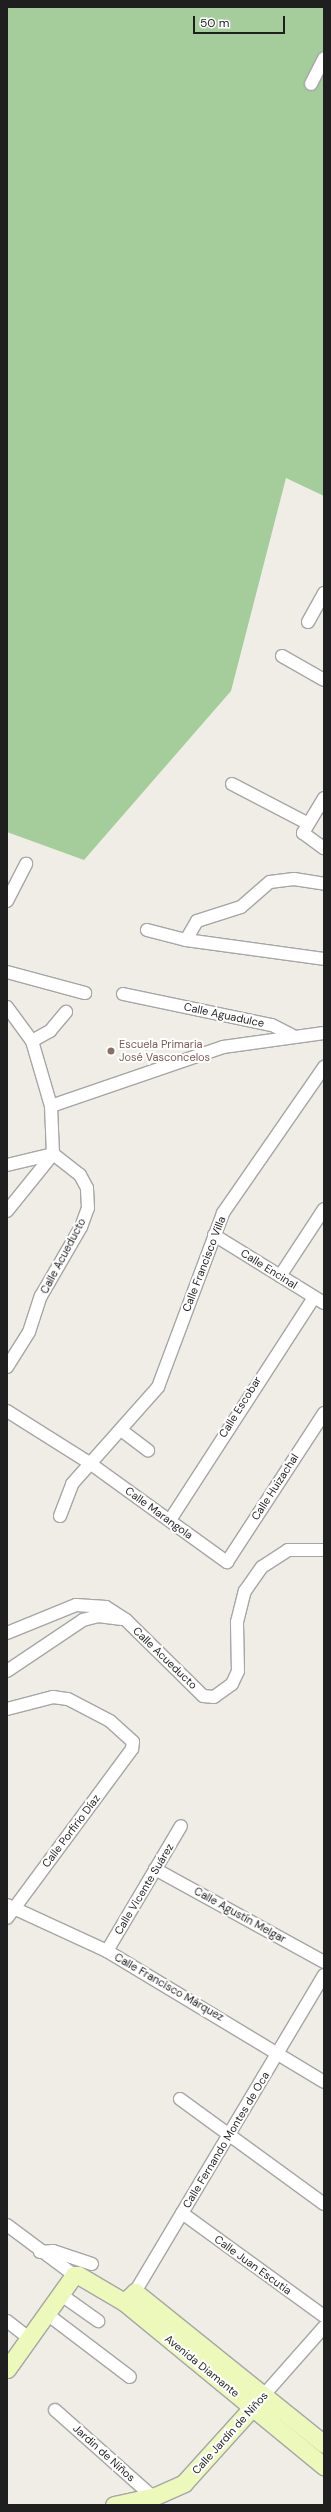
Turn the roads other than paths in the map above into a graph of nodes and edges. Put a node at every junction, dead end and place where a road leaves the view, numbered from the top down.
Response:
1 (324, 58) edge
2 (311, 84) dead end
3 (324, 593) edge
4 (308, 622) dead end
5 (282, 656) dead end
6 (324, 680) edge
7 (232, 784) dead end
8 (324, 798) edge
9 (307, 823) junction
10 (324, 848) edge
11 (26, 864) dead end
12 (324, 884) edge
13 (7, 901) edge
14 (147, 930) dead end
15 (186, 940) junction
16 (324, 959) edge
17 (7, 972) edge
18 (85, 993) dead end
19 (123, 994) dead end
20 (7, 1007) edge
21 (66, 1012) dead end
22 (324, 1033) edge
23 (292, 1035) junction
24 (32, 1041) junction
25 (324, 1067) edge
26 (51, 1106) junction
27 (52, 1154) junction
28 (7, 1165) edge
29 (324, 1209) edge
30 (7, 1211) edge
31 (214, 1234) junction
32 (280, 1276) junction
33 (319, 1300) edge
34 (7, 1367) edge
35 (7, 1411) edge
36 (324, 1413) edge
37 (121, 1430) junction
38 (148, 1450) dead end
39 (92, 1464) junction
40 (60, 1516) dead end
41 (170, 1520) junction
42 (324, 1550) edge
43 (226, 1562) joint
44 (126, 1620) junction
45 (7, 1633) edge
46 (7, 1671) edge
47 (7, 1708) edge
48 (180, 1826) dead end
49 (155, 1869) junction
50 (9, 1911) edge
51 (107, 1951) junction
52 (324, 1962) edge
53 (324, 1975) edge
54 (278, 2052) junction
55 (324, 2082) edge
56 (180, 2099) dead end
57 (228, 2136) junction
58 (324, 2204) edge
59 (182, 2213) junction
60 (7, 2225) edge
61 (40, 2252) junction
62 (92, 2264) dead end
63 (74, 2274) junction
64 (60, 2294) junction
65 (129, 2297) junction
66 (47, 2314) junction
67 (324, 2316) edge
68 (98, 2321) dead end
69 (7, 2322) edge
70 (324, 2327) edge
71 (29, 2338) junction
72 (7, 2369) edge
73 (130, 2376) dead end
74 (258, 2402) junction
75 (55, 2410) dead end
76 (324, 2444) edge
77 (324, 2466) edge
78 (153, 2497) junction
79 (126, 2504) edge

1 - 2 street
3 - 4 street
5 - 6 street
7 - 9 street
8 - 9 street
9 - 10 street
11 - 13 street
12 - 15 street
14 - 15 street
15 - 16 street
17 - 18 street
19 - 23 street, Calle Aguadulce
20 - 24 street
21 - 24 street
22 - 23 street
23 - 26 street
24 - 26 street
25 - 31 street, Calle Francisco Villa
26 - 27 street
27 - 28 street
27 - 30 street
27 - 34 street, Calle Acueducto
29 - 32 street
31 - 32 street, Calle Encinal
31 - 37 street, Calle Francisco Villa
32 - 33 street, Calle Encinal
33 - 41 street, Calle Escobar
35 - 39 street, Calle Marangola
36 - 43 street, Calle Huizachal
37 - 38 street
37 - 39 street, Calle Francisco Villa
39 - 40 street
39 - 41 street, Calle Marangola
41 - 43 street, Calle Marangola
42 - 44 street, Calle Acueducto
44 - 45 street, Calle Acueducto
44 - 46 street
47 - 50 street, Calle Porfirio Díaz
48 - 49 street, Calle Vicente Suárez
49 - 51 street, Calle Vicente Suárez
49 - 52 street, Calle Agustín Melgar
50 - 51 street, Calle Francisco Márquez
51 - 54 street, Calle Francisco Márquez
53 - 54 street, Calle Fernando Montes de Oca
54 - 55 street, Calle Francisco Márquez
54 - 57 street, Calle Fernando Montes de Oca
56 - 57 street
57 - 58 street
57 - 59 street, Calle Fernando Montes de Oca
59 - 65 street, Calle Fernando Montes de Oca
59 - 67 street, Calle Juan Escutia
60 - 61 street
61 - 62 street
61 - 63 street
63 - 64 main road
63 - 65 main road, Avenida Diamante
64 - 66 main road
64 - 68 street
65 - 74 main road, Avenida Diamante
66 - 71 main road
66 - 73 street
69 - 71 street
70 - 74 street, Calle Jardín de Niños
71 - 72 main road
74 - 76 main road, Avenida Diamante
74 - 77 main road, Avenida Diamante
74 - 78 main road, Calle Jardín de Niños
75 - 78 street, Jardin de Niños
78 - 79 main road, Calle Jardín de Niños

